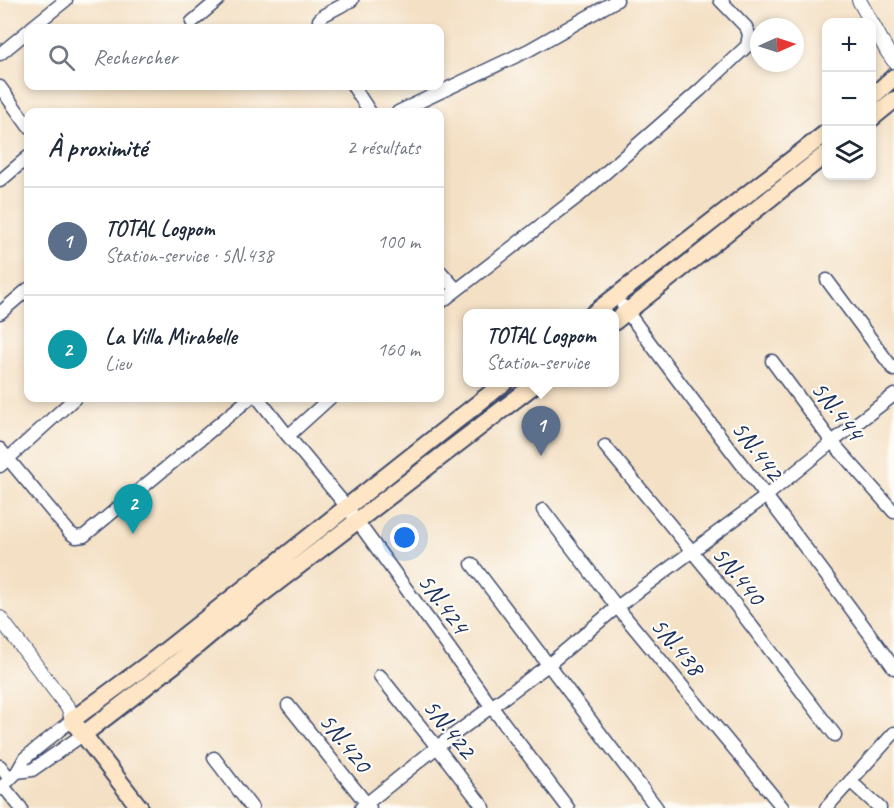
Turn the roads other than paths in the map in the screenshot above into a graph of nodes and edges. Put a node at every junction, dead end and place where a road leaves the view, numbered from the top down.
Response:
1 (66, 0) edge
2 (218, 0) edge
3 (352, 0) edge
4 (617, 0) edge
5 (720, 0) edge
6 (859, 0) edge
7 (868, 18) edge
8 (192, 22) dead end
9 (37, 24) edge
10 (320, 24) edge
11 (876, 32) edge
12 (24, 35) edge
13 (0, 54) edge
14 (894, 61) edge
15 (894, 77) edge
16 (0, 87) edge
17 (356, 90) edge
18 (876, 93) edge
19 (894, 100) edge
20 (367, 108) edge
21 (406, 108) edge
22 (876, 115) edge
23 (24, 120) edge
24 (822, 146) edge
25 (822, 147) edge
26 (24, 160) edge
27 (0, 181) edge
28 (444, 276) edge
29 (827, 280) dead end
30 (456, 289) junction
31 (24, 292) edge
32 (615, 296) junction
33 (444, 300) edge
34 (598, 309) edge
35 (619, 309) edge
36 (0, 313) edge
37 (621, 317) edge
38 (772, 361) dead end
39 (894, 370) edge
40 (499, 387) edge
41 (531, 387) edge
42 (894, 395) edge
43 (71, 402) edge
44 (245, 402) edge
45 (261, 402) edge
46 (326, 402) edge
47 (288, 436) junction
48 (832, 442) junction
49 (605, 446) dead end
50 (0, 449) edge
51 (4, 463) edge
52 (765, 497) junction
53 (347, 507) junction
54 (543, 510) dead end
55 (894, 512) edge
56 (357, 521) junction
57 (691, 551) junction
58 (472, 564) dead end
59 (617, 607) junction
60 (0, 618) edge
61 (548, 664) junction
62 (894, 668) edge
63 (380, 675) dead end
64 (288, 705) dead end
65 (491, 706) junction
66 (74, 714) junction
67 (88, 731) junction
68 (894, 733) edge
69 (835, 735) dead end
70 (437, 747) junction
71 (214, 758) dead end
72 (0, 766) edge
73 (8, 781) edge
74 (850, 781) junction
75 (366, 807) edge
76 (21, 808) edge
77 (140, 808) edge
78 (153, 808) edge
79 (252, 808) edge
80 (484, 808) edge
81 (568, 808) edge
82 (657, 808) edge
83 (783, 808) edge
84 (826, 808) edge
85 (880, 808) edge

1 - 9 street
2 - 8 street
3 - 10 street
4 - 21 street
5 - 30 street
6 - 7 street
11 - 14 street
12 - 13 street
15 - 18 main road
16 - 23 street
17 - 20 street
19 - 22 main road
24 - 32 main road
25 - 37 main road
26 - 27 street
28 - 30 street
29 - 39 street
30 - 33 street
31 - 36 street
32 - 34 main road
32 - 35 street, 5N.442
37 - 52 street, 5N.442
38 - 48 street, 5N.444
40 - 53 main road
41 - 56 main road
42 - 48 street
43 - 51 street
44 - 51 street
45 - 47 street, 5N.424
46 - 47 street
47 - 53 street, 5N.424
48 - 52 street
48 - 55 street, 5N.444
49 - 57 street, 5N.440
50 - 51 street
52 - 57 street
52 - 62 street, 5N.442
53 - 56 street, 5N.424
53 - 66 main road
54 - 59 street, 5N.438
56 - 65 street, 5N.424
56 - 67 main road
57 - 59 street
57 - 69 street, 5N.440
58 - 61 street
59 - 61 street
59 - 83 street, 5N.438
60 - 66 street
61 - 65 street
61 - 82 street
63 - 70 street, 5N.422
64 - 75 street, 5N.420
65 - 70 street
65 - 81 street, 5N.424
66 - 67 main road
66 - 73 street
67 - 73 street
67 - 77 main road
67 - 78 main road
68 - 74 street
70 - 75 street
70 - 80 street, 5N.422
71 - 79 street
72 - 73 street
73 - 76 street
74 - 84 street
74 - 85 street

